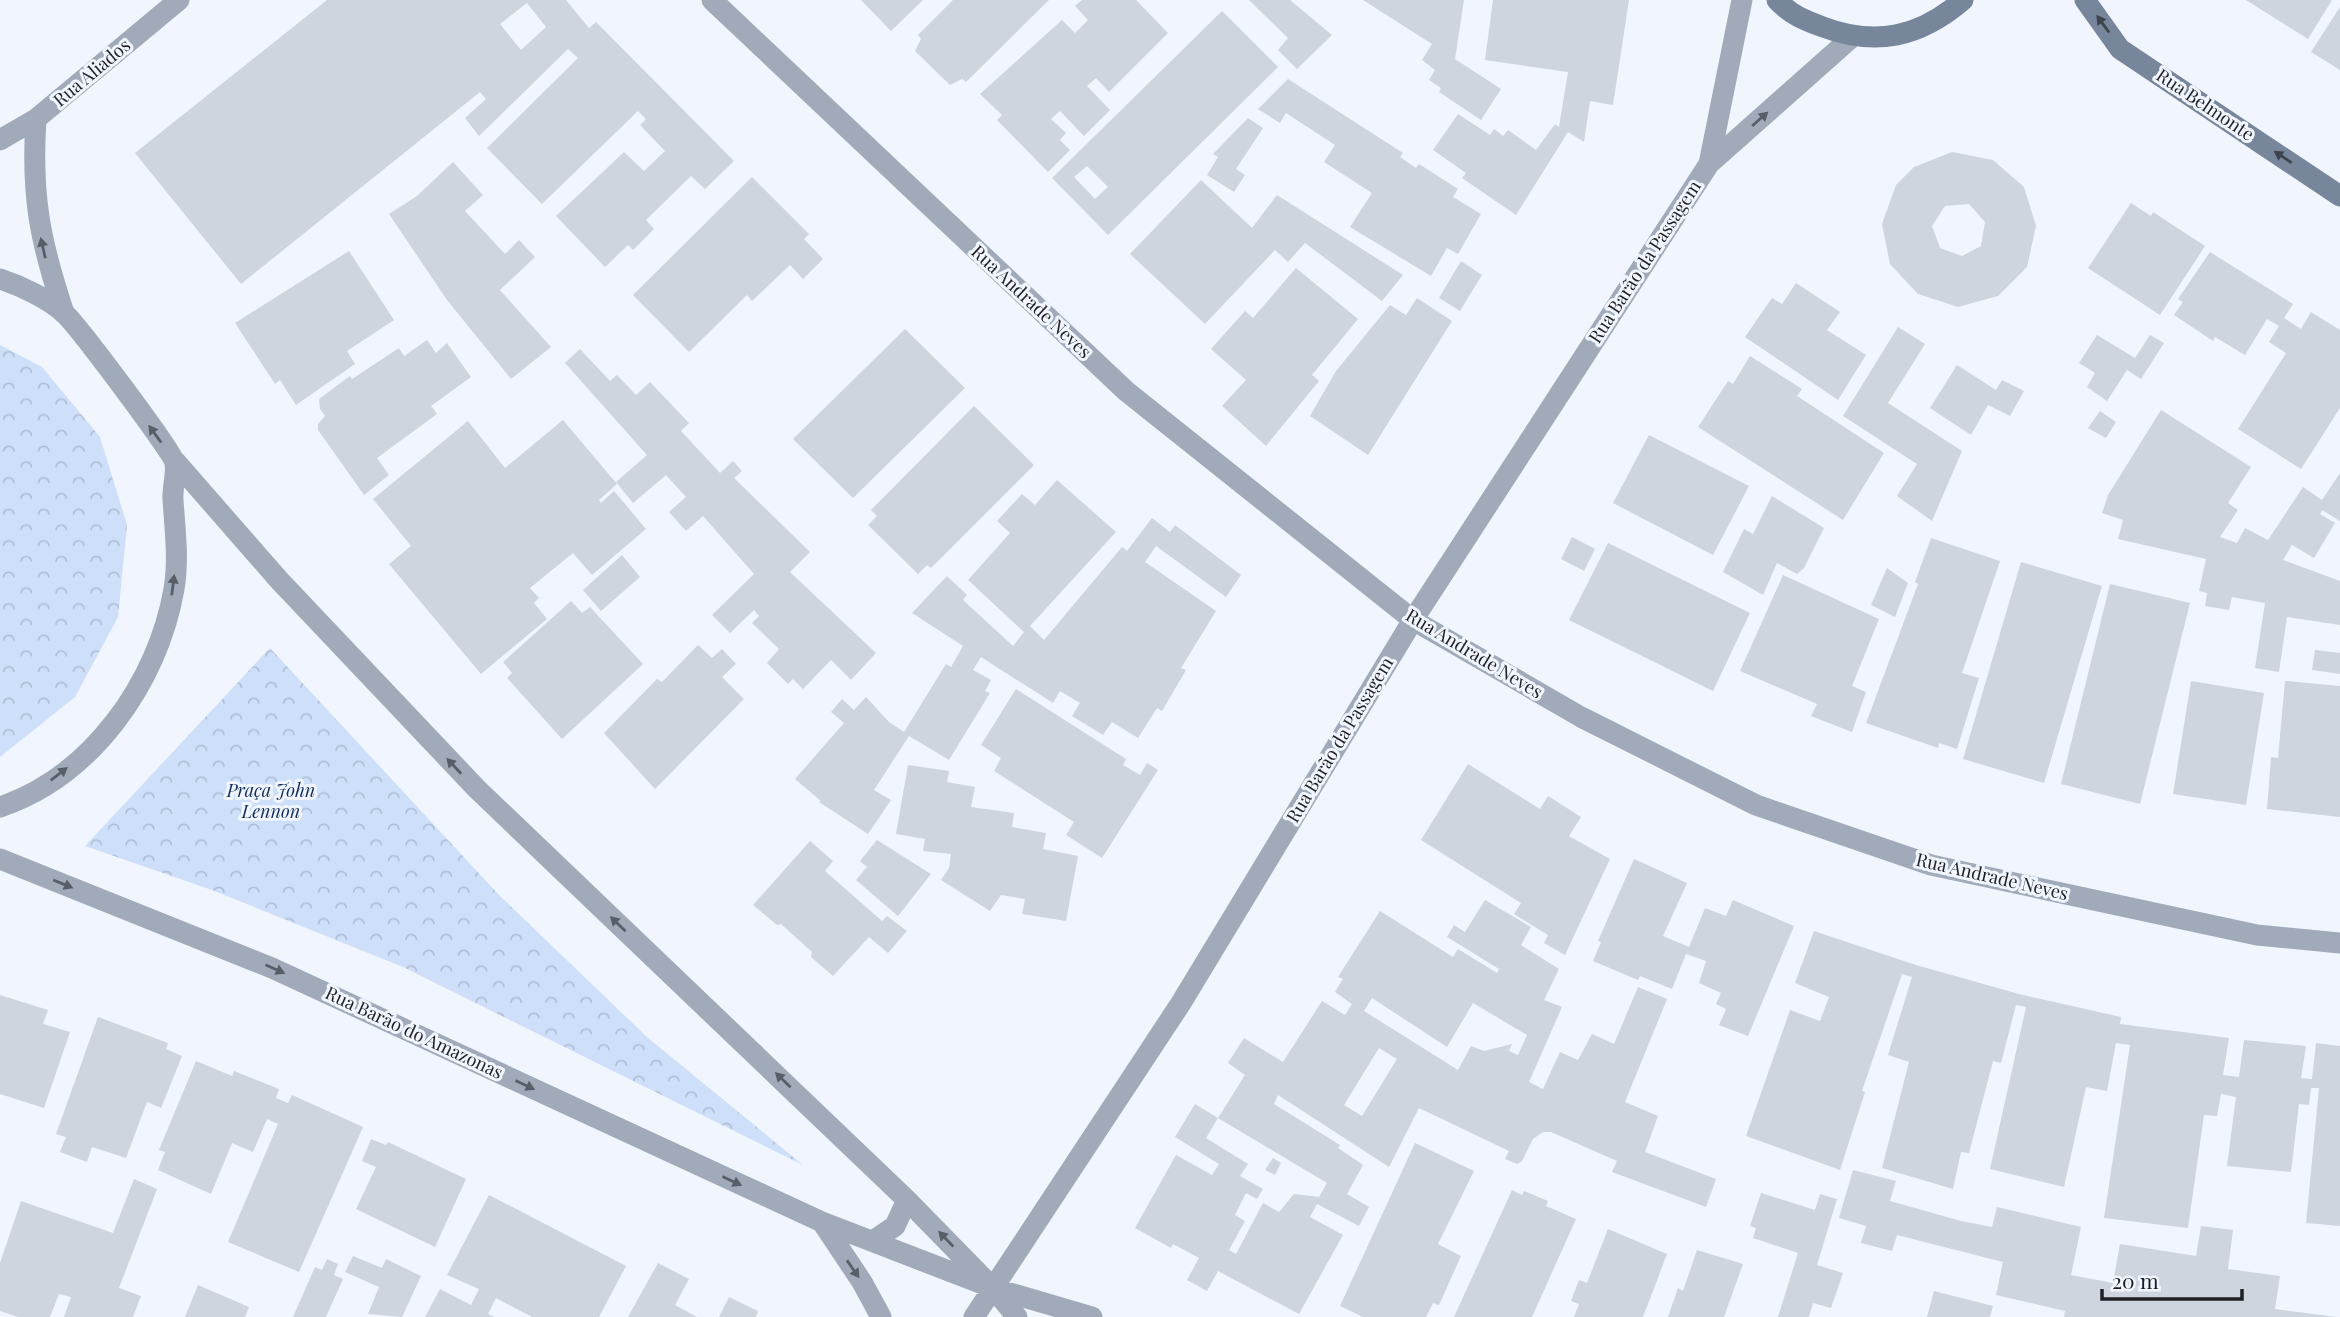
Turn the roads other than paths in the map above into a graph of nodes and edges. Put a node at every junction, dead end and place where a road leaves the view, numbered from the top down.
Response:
1 (179, 0) edge
2 (712, 0) edge
3 (1742, 0) edge
4 (1777, 0) edge
5 (1963, 0) edge
6 (2085, 0) edge
7 (1852, 38) junction
8 (36, 119) junction
9 (0, 140) edge
10 (1709, 164) junction
11 (2340, 196) edge
12 (0, 279) edge
13 (64, 313) junction
14 (175, 461) junction
15 (1413, 620) junction
16 (0, 807) edge
17 (0, 859) edge
18 (2340, 943) edge
19 (907, 1200) junction
20 (822, 1222) junction
21 (873, 1241) junction
22 (993, 1288) junction
23 (881, 1317) edge
24 (974, 1317) edge
25 (1017, 1317) edge
26 (1092, 1317) edge

1 - 8 street, Rua Aliados
2 - 15 street, Rua Andrade Neves
3 - 10 street, Rua Barão da Passagem
4 - 7 main road
5 - 7 main road
11 -> 6 main road, Rua Belmonte
10 -> 7 street, Rua Barão da Passagem
8 - 9 street, Rua Aliados
13 -> 8 street
10 - 15 street, Rua Barão da Passagem
12 - 13 street
14 -> 13 street
16 -> 14 street
19 -> 14 street
15 - 18 street, Rua Andrade Neves
15 - 22 street, Rua Barão da Passagem
17 -> 20 street, Rua Barão do Amazonas
19 - 21 street
22 -> 19 street
20 - 21 street, Rua Barão do Amazonas
20 -> 23 street
21 - 22 street, Rua Barão do Amazonas
22 - 24 street, Rua Barão da Passagem
22 - 25 street
22 - 26 street, Rua Barão do Amazonas

